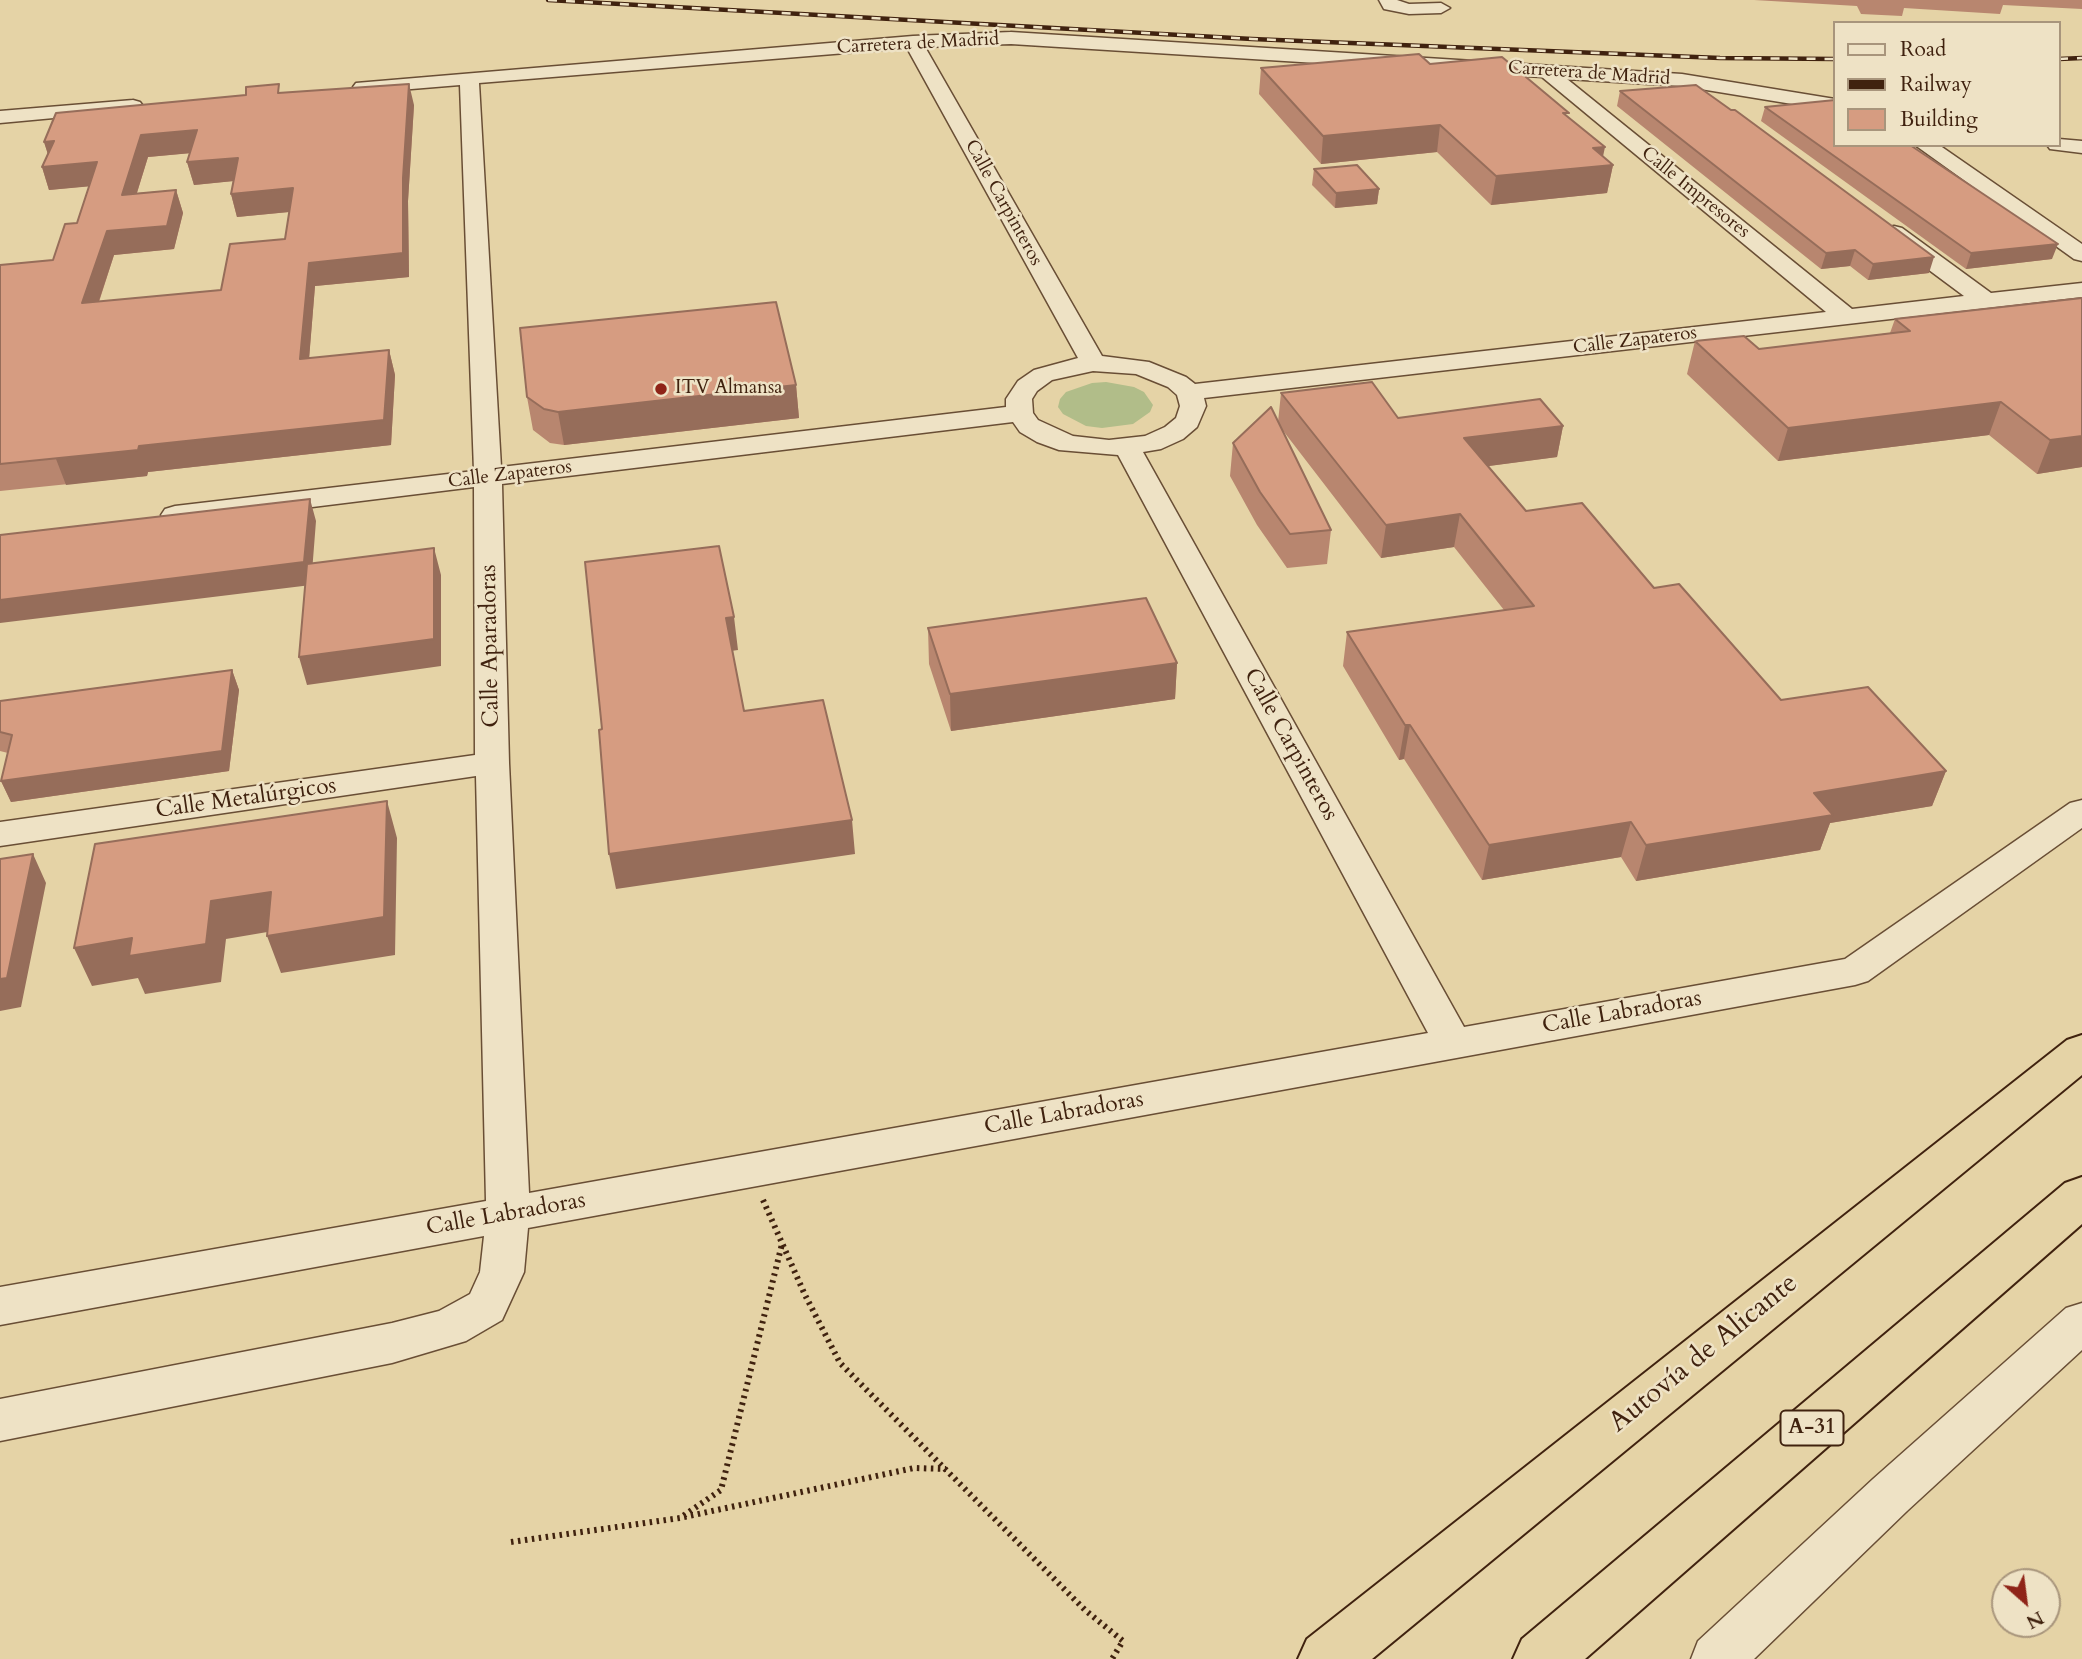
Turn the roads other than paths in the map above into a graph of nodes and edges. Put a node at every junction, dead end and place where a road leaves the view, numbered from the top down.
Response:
1 (1388, 0) edge
2 (1441, 8) dead end
3 (913, 42) junction
4 (1545, 70) junction
5 (469, 79) junction
6 (1693, 82) junction
7 (347, 89) edge
8 (157, 104) edge
9 (1834, 105) edge
10 (1725, 108) edge
11 (3, 123) edge
12 (2061, 145) edge
13 (1928, 147) edge
14 (2082, 147) edge
15 (1877, 220) edge
16 (2082, 254) edge
17 (2082, 290) edge
18 (1986, 301) junction
19 (1846, 316) junction
20 (1093, 363) junction
21 (1189, 392) junction
22 (1020, 413) junction
23 (1127, 447) junction
24 (488, 478) junction
25 (149, 518) edge
26 (492, 764) junction
27 (2082, 811) edge
28 (0, 834) edge
29 (1454, 1044) junction
30 (2082, 1052) edge
31 (2082, 1196) edge
32 (508, 1214) junction
33 (0, 1306) edge
34 (2082, 1322) edge
35 (0, 1420) edge
36 (1327, 1659) edge
37 (1542, 1659) edge
38 (1717, 1659) edge

1 - 2 street
3 - 4 street, Carretera de Madrid
3 - 5 street, Carretera de Madrid
3 - 20 street, Calle Carpinteros
4 - 6 street, Carretera de Madrid
4 - 19 street, Calle Impresores
5 - 7 street, Carretera de Madrid
5 - 24 street, Calle Aparadoras
6 - 9 street, Carretera de Madrid
6 - 10 street
8 - 11 street
12 - 14 street
13 - 16 street
15 - 18 street
17 - 18 street, Calle Zapateros
18 - 19 street, Calle Zapateros
19 - 21 street, Calle Zapateros
20 - 21 street
20 - 22 street
21 - 23 street
22 - 23 street
22 - 24 street, Calle Zapateros
23 - 29 street, Calle Carpinteros
24 - 25 street, Calle Zapateros
24 - 26 street, Calle Aparadoras
26 - 28 street, Calle Metalúrgicos
26 - 32 street, Calle Aparadoras
27 - 29 street, Calle Labradoras
29 - 32 street, Calle Labradoras
30 - 36 highway, Autovía de Alicante
31 - 37 highway, A-31
32 - 33 street, Calle Labradoras
32 - 35 street, Calle Aparadoras
34 - 38 street

